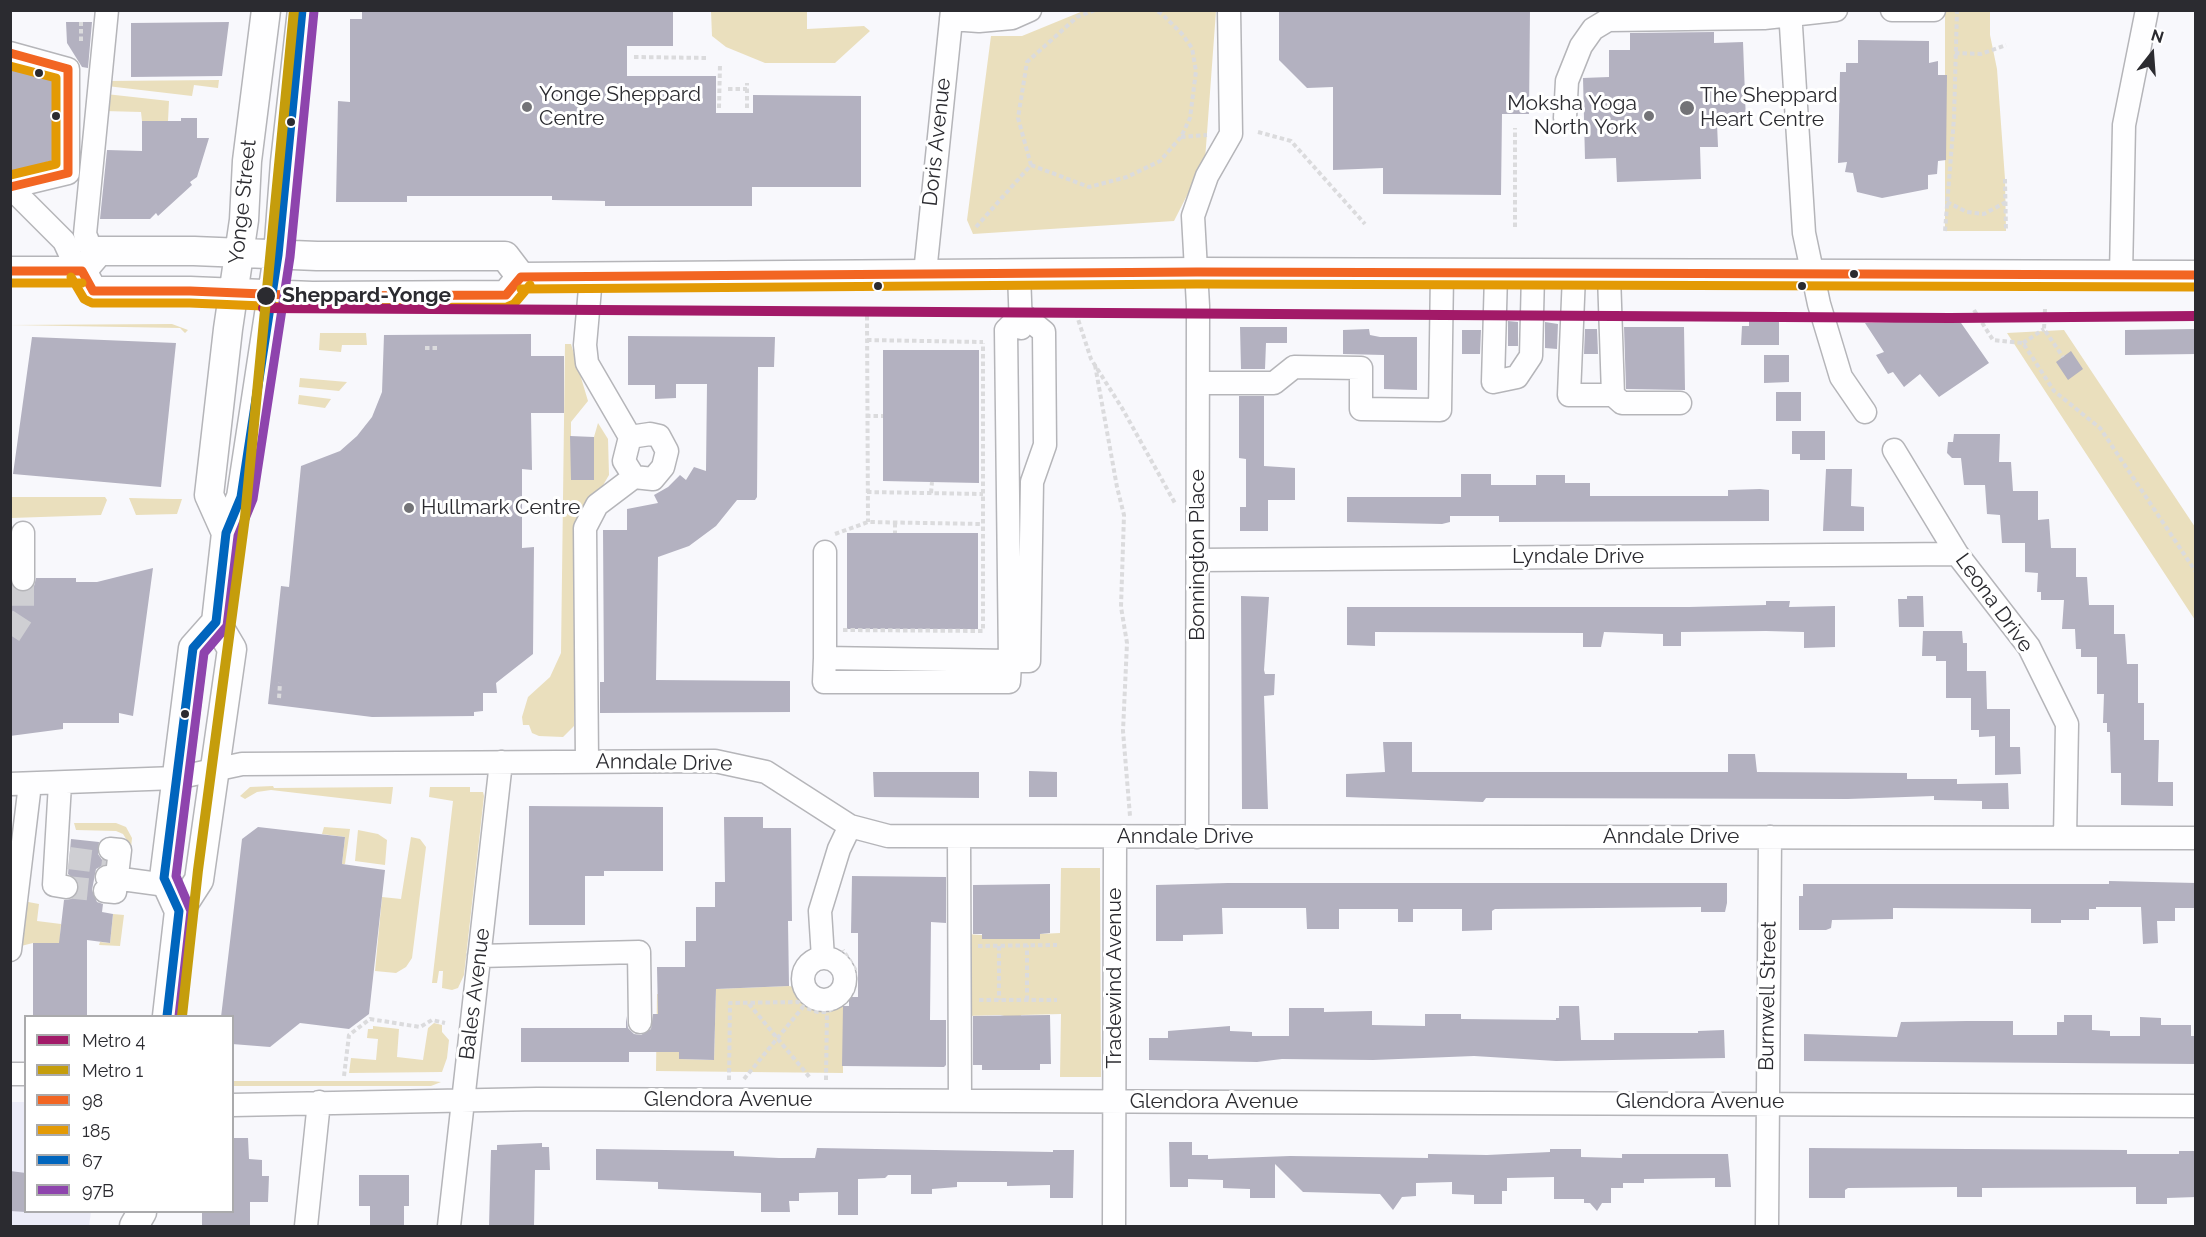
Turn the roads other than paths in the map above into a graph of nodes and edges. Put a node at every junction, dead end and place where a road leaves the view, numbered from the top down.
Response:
1 (107, 10) edge
2 (267, 10) edge
3 (302, 10) edge
4 (1030, 10) edge
5 (1229, 10) edge
6 (1836, 10) edge
7 (1892, 10) edge
8 (1934, 10) edge
9 (2147, 10) edge
10 (1790, 13) edge
11 (951, 15) edge
12 (10, 53) edge
13 (1565, 118) dead end
14 (10, 187) edge
15 (239, 253) junction
16 (278, 255) junction
17 (84, 264) junction
18 (10, 271) edge
19 (1197, 272) junction
20 (925, 273) junction
21 (1019, 273) junction
22 (1442, 273) junction
23 (1533, 274) junction
24 (1574, 274) junction
25 (1496, 275) junction
26 (1609, 275) junction
27 (2121, 275) junction
28 (2196, 275) edge
29 (1812, 276) junction
30 (521, 277) junction
31 (591, 277) junction
32 (233, 293) junction
33 (272, 295) junction
34 (1022, 314) junction
35 (1531, 356) junction
36 (1570, 360) junction
37 (1198, 383) junction
38 (1613, 395) junction
39 (1680, 403) dead end
40 (1865, 412) dead end
41 (1019, 421) dead end
42 (630, 437) junction
43 (1894, 450) dead end
44 (634, 477) junction
45 (1032, 482) junction
46 (1008, 483) junction
47 (22, 533) dead end
48 (226, 533) junction
49 (825, 552) road end
50 (1957, 554) junction
51 (1198, 560) junction
52 (23, 579) tunnel mouth
53 (216, 622) junction
54 (1010, 661) junction
55 (501, 762) junction
56 (587, 762) junction
57 (195, 775) junction
58 (20, 784) edge
59 (60, 784) junction
60 (850, 826) junction
61 (1122, 829) junction
62 (959, 837) junction
63 (1197, 837) junction
64 (1770, 837) junction
65 (2065, 838) junction
66 (2196, 838) edge
67 (63, 862) dead end
68 (111, 870) tunnel mouth
69 (166, 885) junction
70 (179, 911) junction
71 (10, 950) edge
72 (479, 956) junction
73 (823, 958) dead end
74 (167, 1015) edge
75 (640, 1022) dead end
76 (463, 1100) junction
77 (960, 1101) junction
78 (319, 1102) junction
79 (1114, 1102) junction
80 (1767, 1102) junction
81 (234, 1105) edge
82 (2196, 1106) edge
83 (142, 1213) edge
84 (143, 1213) edge
85 (134, 1227) edge
86 (150, 1227) edge
87 (306, 1227) edge
88 (449, 1227) edge
89 (1114, 1227) edge
90 (1767, 1227) edge

1 - 17 street
2 - 15 main road, Yonge Street
3 - 16 main road, Yonge Street
4 - 11 street
5 - 19 street, Bonnington Place
6 - 10 street
7 - 8 street
9 - 27 street
10 - 13 street
10 - 29 street
11 - 20 street, Doris Avenue
12 - 14 street
14 - 17 street
15 - 16 main road
15 - 17 main road
15 - 32 main road, Yonge Street
16 - 30 main road
16 - 33 main road, Yonge Street
17 - 18 main road
17 - 32 main road
19 - 21 main road
19 - 22 main road
19 - 37 street, Bonnington Place
20 - 21 main road
20 - 31 main road
21 - 34 street
22 - 25 main road
22 - 37 street
23 - 24 main road
23 - 25 main road
23 - 35 street
24 - 26 main road
24 - 36 street
25 - 35 street
26 - 29 main road
26 - 38 street
27 - 28 main road
27 - 29 main road
29 - 40 street
30 - 31 main road
30 - 33 main road
31 - 42 street
32 - 33 main road
32 - 48 main road, Yonge Street
33 - 48 main road, Yonge Street
34 - 41 street
34 - 45 street
34 - 46 street
35 - 36 street
36 - 38 street
37 - 51 street, Bonnington Place
38 - 39 street
42 - 44 street
42 - 44 street
43 - 50 street, Leona Drive
44 - 56 street
45 - 46 street
45 - 54 street
46 - 54 street
47 - 52 street
48 - 53 main road, Yonge Street
49 - 54 street
50 - 51 street, Lyndale Drive
50 - 65 street, Leona Drive
51 - 63 street, Bonnington Place
53 - 57 main road
53 - 57 main road
55 - 56 street, Anndale Drive
55 - 57 street, Anndale Drive
55 - 72 street, Bales Avenue
56 - 60 street, Anndale Drive
57 - 59 street, Anndale Drive
57 - 69 main road
57 - 70 main road
58 - 59 street, Anndale Drive
58 - 71 street
59 - 67 street
60 - 62 street, Anndale Drive
60 - 73 street
61 - 62 street, Anndale Drive
61 - 63 street, Anndale Drive
61 - 79 street, Tradewind Avenue
62 - 77 street
63 - 64 street, Anndale Drive
64 - 65 street, Anndale Drive
64 - 80 street, Burnwell Street
65 - 66 street, Anndale Drive
68 - 69 street
69 - 70 main road
70 - 74 main road
72 - 75 street
72 - 76 street, Bales Avenue
76 - 77 street, Glendora Avenue
76 - 78 street, Glendora Avenue
76 - 88 street, Bales Avenue
77 - 79 street, Glendora Avenue
78 - 81 street, Glendora Avenue
78 - 87 street
79 - 80 street, Glendora Avenue
79 - 89 street, Tradewind Avenue
80 - 82 street, Glendora Avenue
80 - 90 street, Burnwell Street
83 - 85 main road
84 - 86 main road

